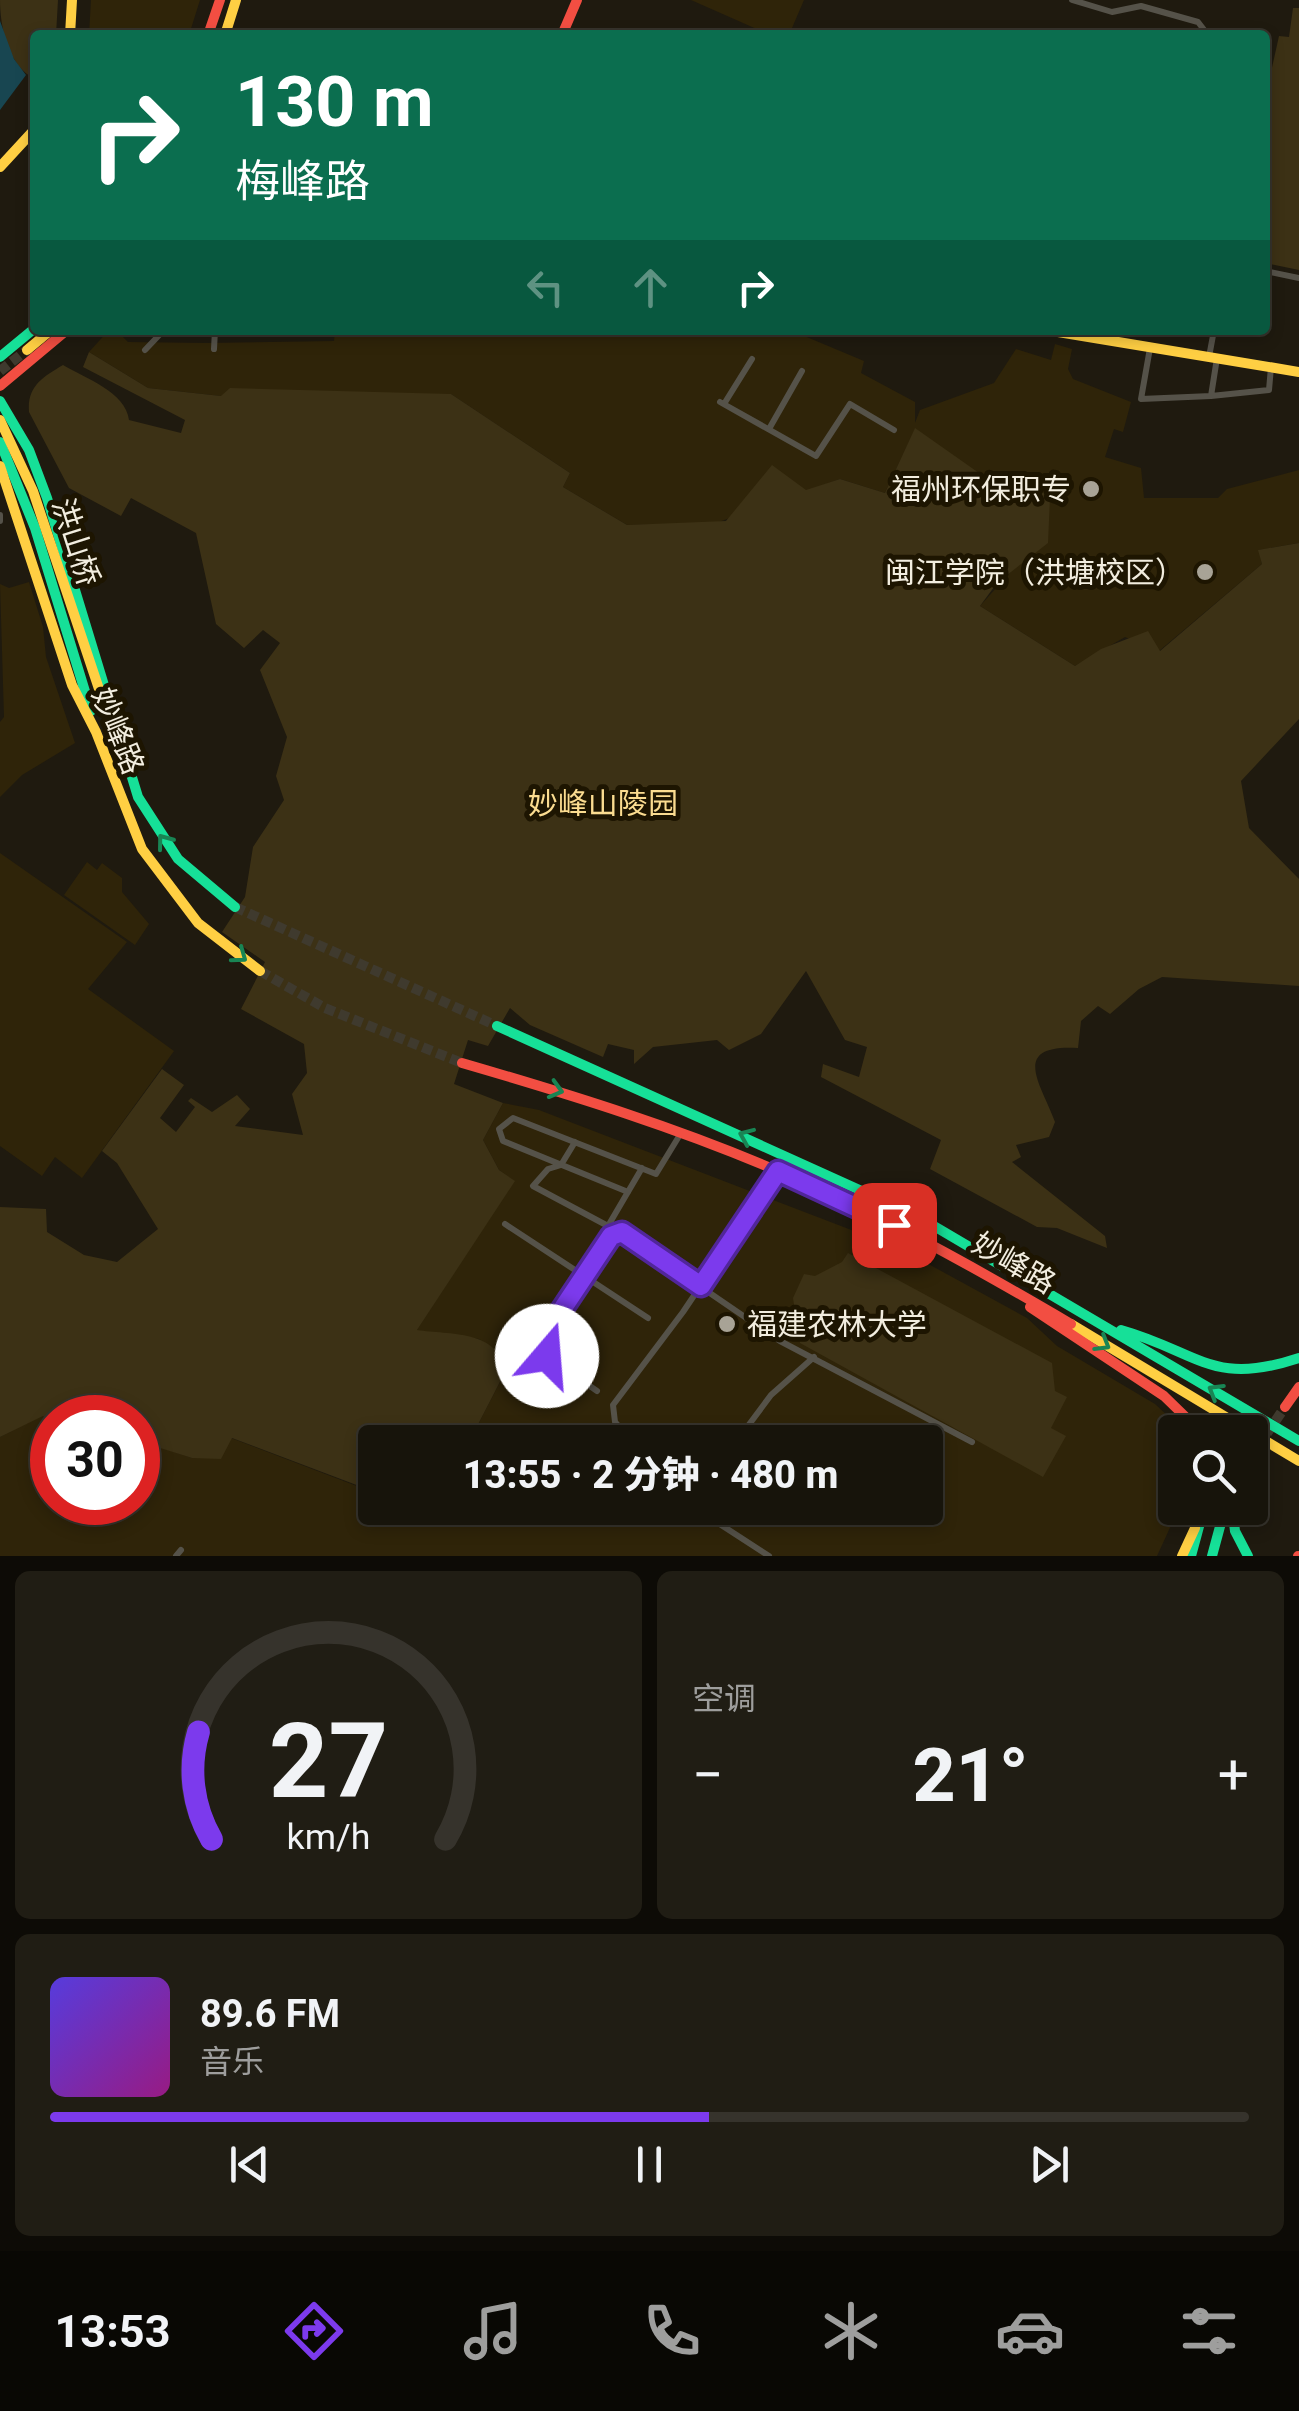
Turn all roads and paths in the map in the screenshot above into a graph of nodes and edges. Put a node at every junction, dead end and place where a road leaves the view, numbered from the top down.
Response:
1 (72, 0) edge
2 (220, 0) edge
3 (236, 0) edge
4 (578, 0) edge
5 (1072, 0) edge
6 (70, 30) edge
7 (210, 30) edge
8 (226, 30) edge
9 (564, 30) edge
10 (1204, 30) edge
11 (30, 134) edge
12 (0, 167) edge
13 (1270, 272) edge
14 (1299, 278) edge
15 (30, 331) edge
16 (30, 332) edge
17 (42, 335) edge
18 (60, 335) edge
19 (159, 335) edge
20 (216, 335) edge
21 (1075, 335) edge
22 (1214, 335) edge
23 (0, 348) edge
24 (26, 348) tunnel mouth
25 (1150, 348) junction
26 (145, 350) dead end
27 (214, 350) dead end
28 (0, 358) edge
29 (1213, 358) junction
30 (752, 359) dead end
31 (1272, 367) junction
32 (802, 370) dead end
33 (1299, 372) edge
34 (0, 386) edge
35 (1212, 396) junction
36 (0, 400) edge
37 (0, 420) edge
38 (768, 430) junction
39 (894, 430) dead end
40 (0, 442) edge
41 (0, 466) edge
42 (89, 684) junction
43 (96, 732) junction
44 (129, 776) junction
45 (234, 907) tunnel mouth
46 (260, 971) tunnel mouth
47 (496, 1026) tunnel mouth
48 (462, 1062) tunnel mouth
49 (682, 1132) junction
50 (575, 1142) junction
51 (561, 1165) junction
52 (642, 1168) junction
53 (778, 1171) junction
54 (628, 1192) junction
55 (505, 1224) dead end
56 (585, 1276) junction
57 (701, 1286) junction
58 (1010, 1290) junction
59 (648, 1318) dead end
60 (1112, 1329) junction
61 (814, 1357) junction
62 (1299, 1358) edge
63 (1299, 1387) edge
64 (598, 1391) dead end
65 (1299, 1396) edge
66 (1184, 1415) edge
67 (618, 1425) edge
68 (749, 1425) edge
69 (1299, 1441) edge
70 (972, 1442) dead end
71 (1299, 1461) edge
72 (721, 1525) edge
73 (1196, 1525) edge
74 (1199, 1525) edge
75 (1222, 1525) edge
76 (1233, 1525) edge
77 (768, 1556) edge
78 (1182, 1556) edge
79 (1191, 1556) edge
80 (1212, 1556) edge
81 (1248, 1556) edge

1 - 6 main road
2 - 7 main road
3 - 8 main road
4 - 9 main road
5 - 10 street
11 - 12 main road
13 - 14 street
15 - 23 main road
16 - 28 main road
17 - 24 main road
18 - 34 main road
19 - 26 street
20 - 27 street
21 - 25 main road
22 - 29 street
25 - 29 main road
25 - 35 street
29 - 31 main road
29 - 35 street
30 - 38 street
31 - 33 main road
31 - 35 street
32 - 38 street
36 - 44 main road, 妙峰路
37 - 42 main road, 洪山桥
38 - 39 street
40 - 42 main road
41 - 43 main road, 妙峰路
42 - 43 main road
42 - 44 main road
43 -> 46 main road, 妙峰路
45 -> 44 main road, 妙峰路
60 -> 47 main road, 妙峰路
48 -> 49 main road, 妙峰路
49 - 52 street
49 - 53 main road, 妙峰路
50 - 51 street
50 - 51 street
50 - 52 street
51 - 54 street
51 - 54 street
52 - 54 street
53 - 57 street
53 - 58 main road, 妙峰路
55 - 56 street
56 - 57 street
56 - 59 street
56 - 64 street
57 - 61 street
57 - 67 street
58 - 66 main road
58 -> 71 main road, 妙峰路
60 - 62 main road
69 -> 60 main road, 妙峰路
61 - 68 street
61 - 70 street
63 - 65 main road
72 - 77 street
73 - 78 main road
74 - 79 main road
75 - 80 main road
76 - 81 main road

